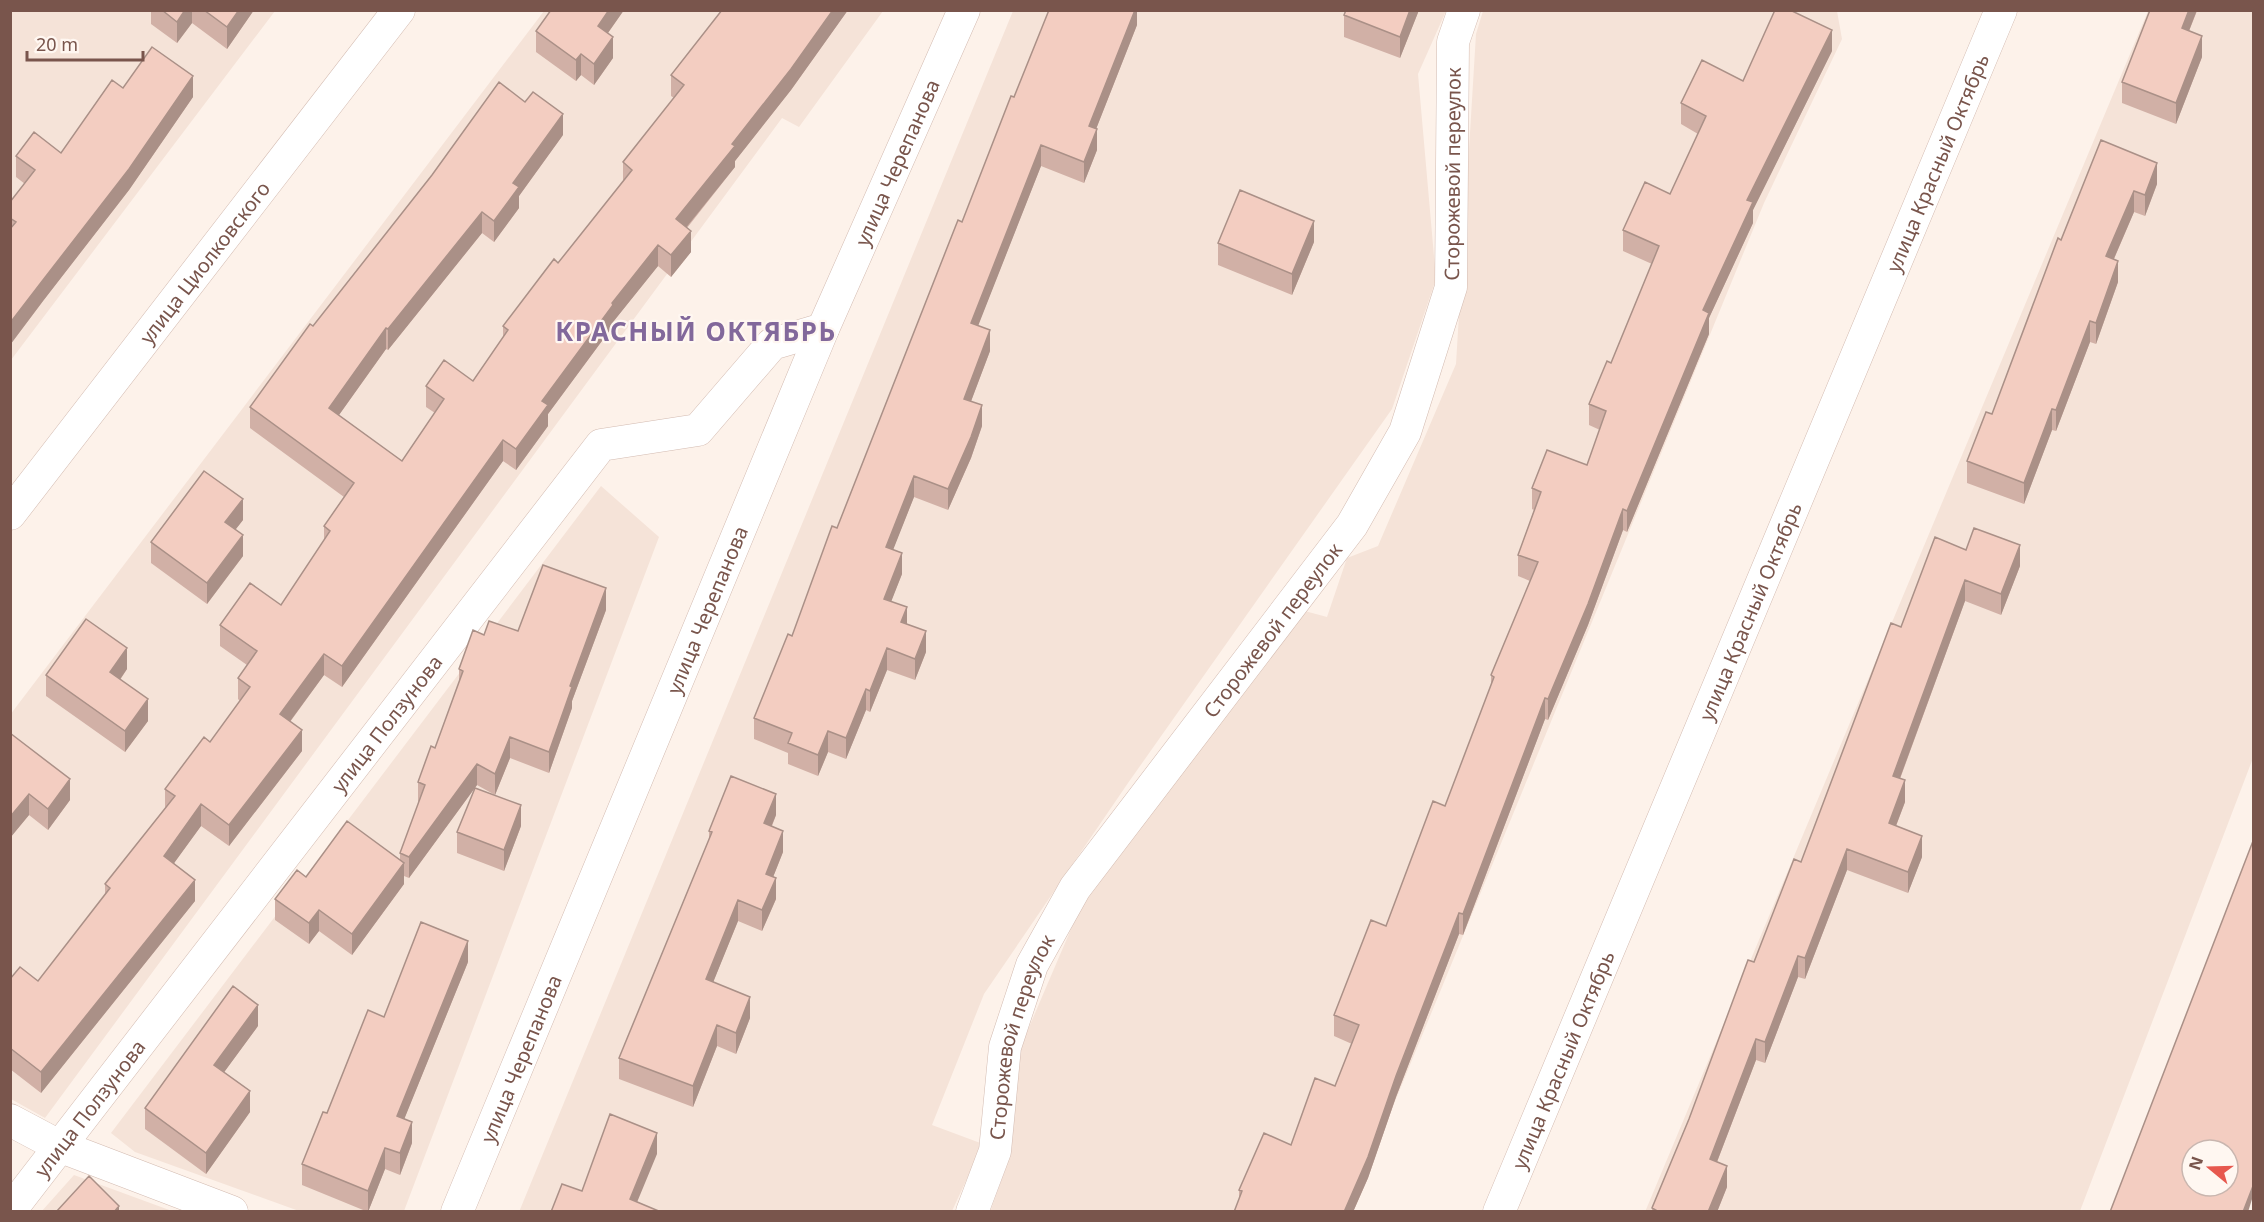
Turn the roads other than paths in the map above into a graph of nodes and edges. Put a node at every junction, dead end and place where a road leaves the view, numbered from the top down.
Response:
1 (399, 10) edge
2 (964, 10) edge
3 (1464, 10) edge
4 (1990, 15) edge
5 (824, 329) junction
6 (10, 514) edge
7 (10, 1120) edge
8 (59, 1146) junction
9 (10, 1211) edge
10 (232, 1212) edge
11 (457, 1212) edge
12 (972, 1212) edge
13 (1499, 1212) edge

1 - 6 street, улица Циолковского
2 - 5 street, улица Черепанова
3 - 12 street, Сторожевой переулок
4 - 13 street, улица Красный Октябрь
5 - 8 street, улица Ползунова
5 - 11 street, улица Черепанова
7 - 8 street
8 - 9 street, улица Ползунова
8 - 10 street

